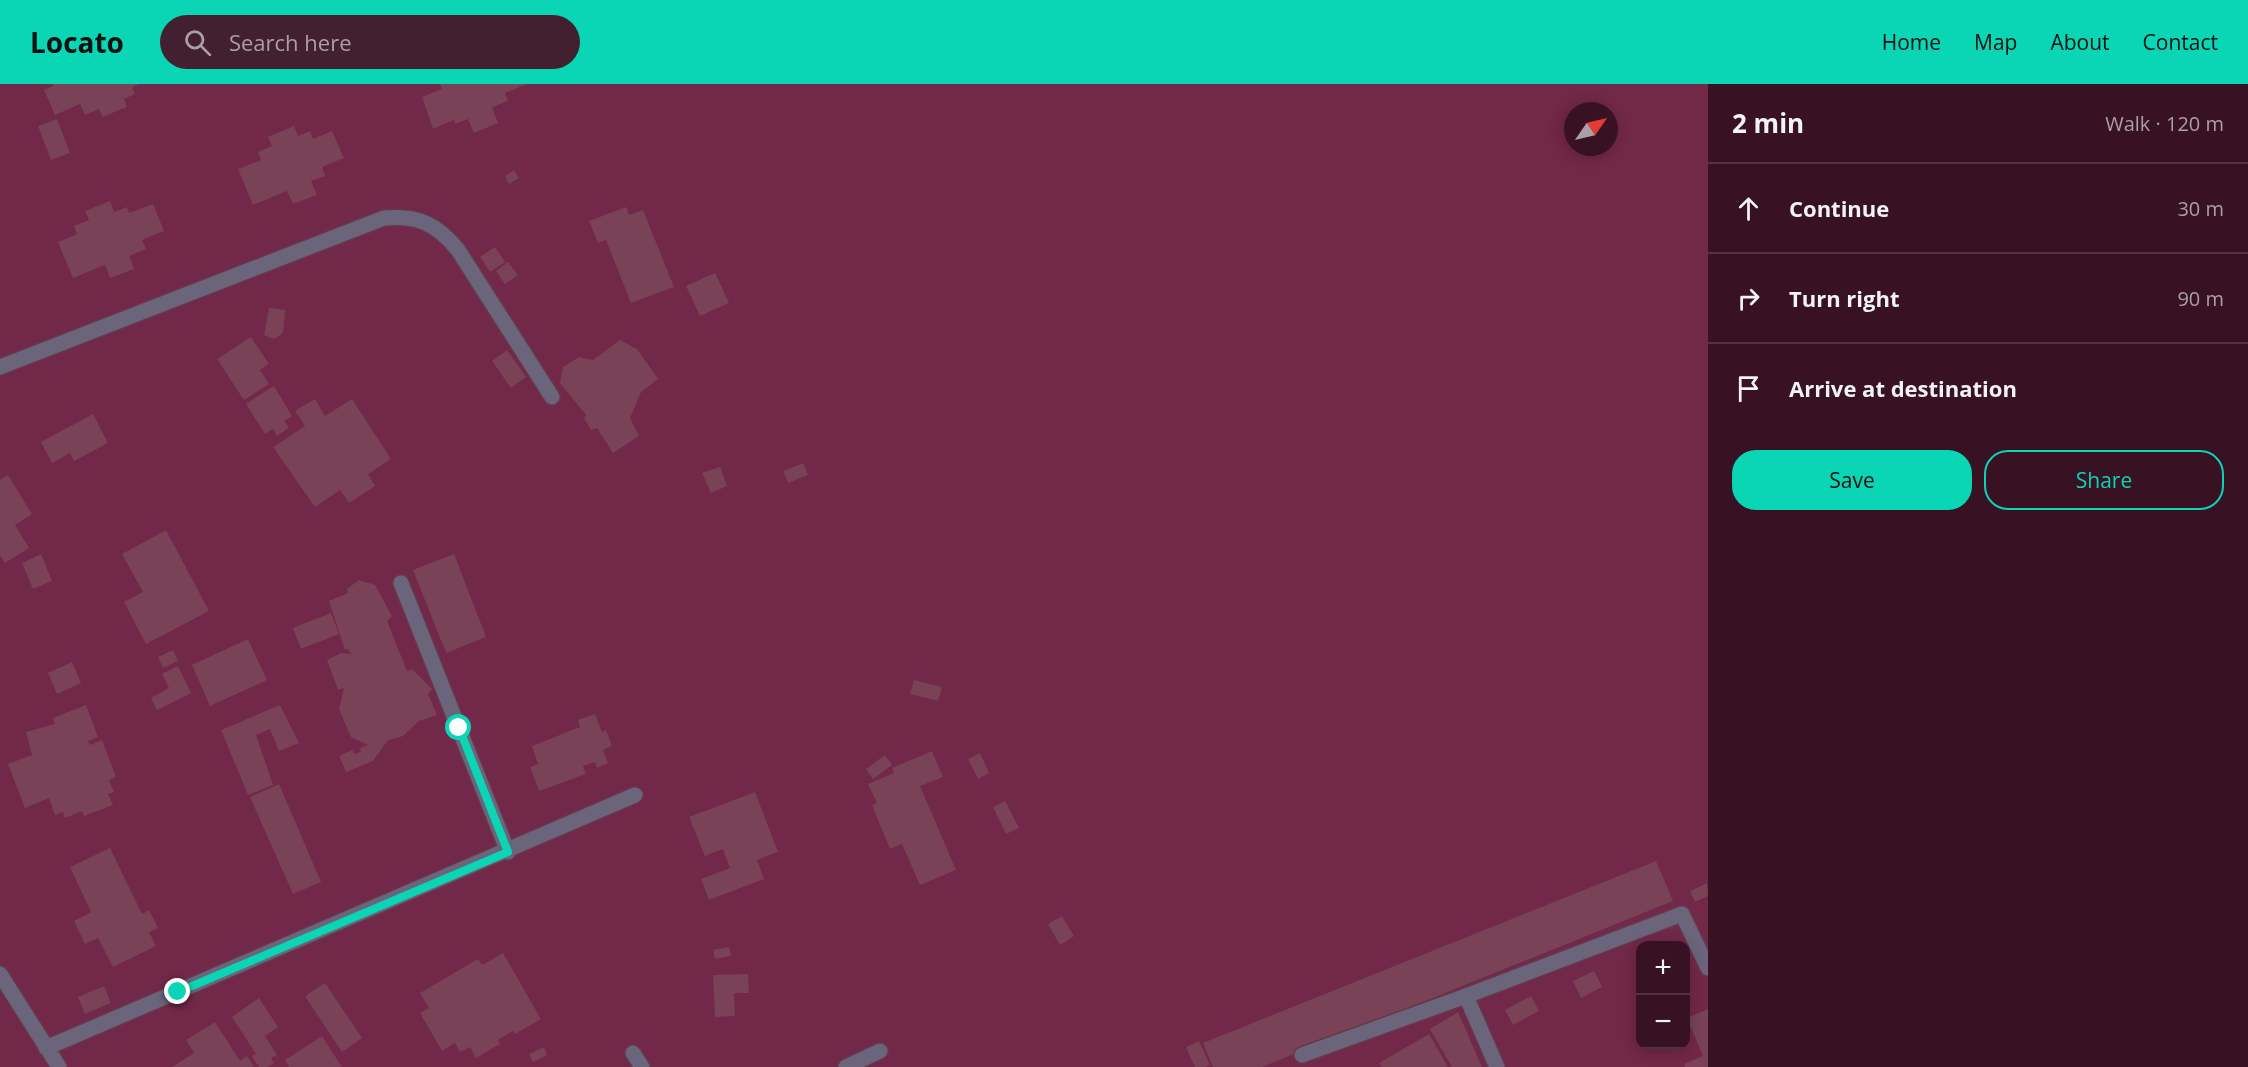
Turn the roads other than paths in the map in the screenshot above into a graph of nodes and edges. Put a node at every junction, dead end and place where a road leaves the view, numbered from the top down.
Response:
1 (0, 368) edge
2 (552, 397) dead end
3 (401, 583) dead end
4 (635, 795) dead end
5 (508, 852) junction
6 (1708, 968) edge
7 (0, 974) edge
8 (1466, 996) junction
9 (46, 1047) junction
10 (880, 1051) dead end
11 (633, 1053) dead end
12 (1302, 1055) dead end
13 (59, 1067) edge
14 (642, 1067) edge
15 (846, 1067) edge
16 (1497, 1067) edge

1 - 2 street
3 - 5 street
4 - 5 street
5 - 9 street
6 - 8 street
7 - 9 street
8 - 12 street
8 - 16 street
9 - 13 street
10 - 15 street
11 - 14 street

